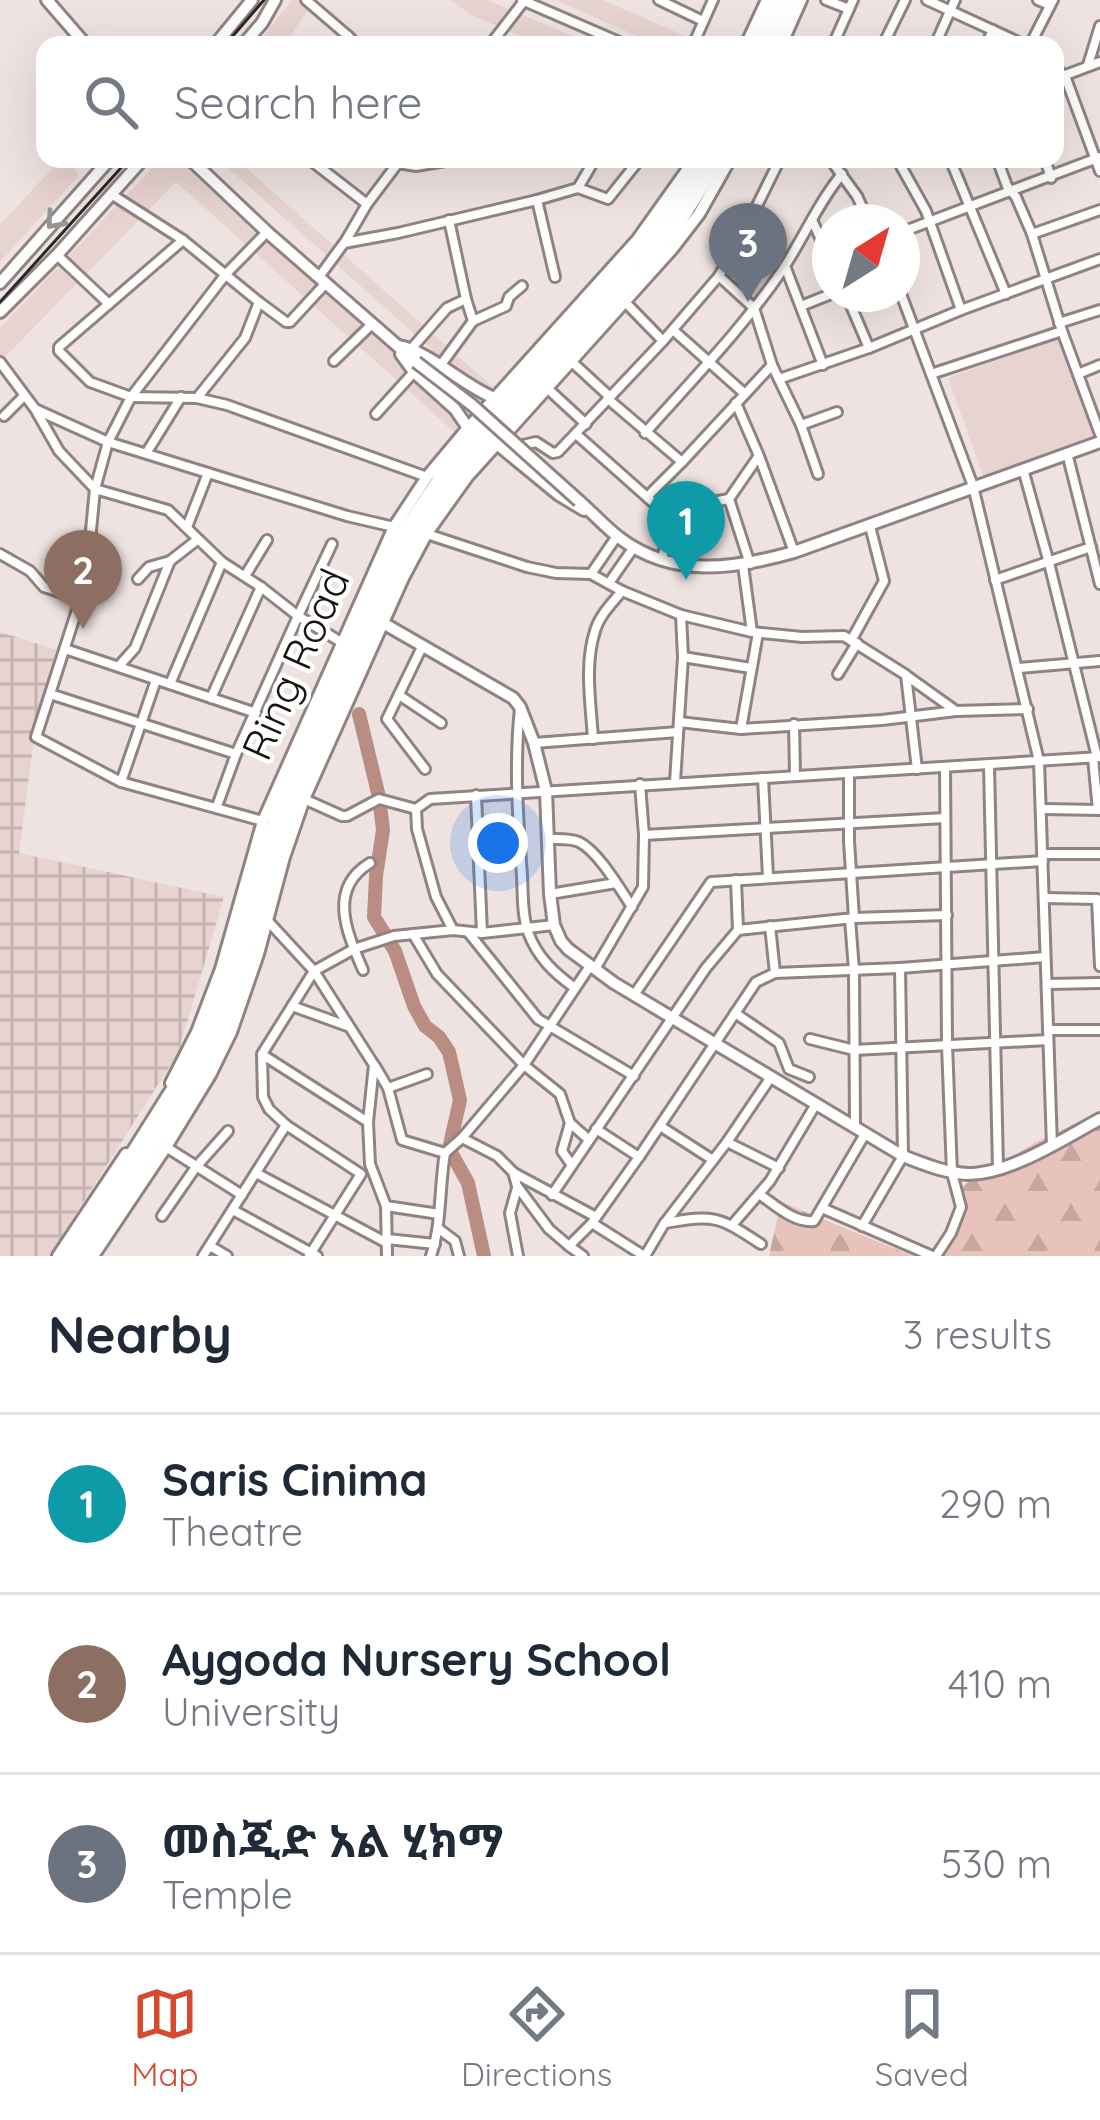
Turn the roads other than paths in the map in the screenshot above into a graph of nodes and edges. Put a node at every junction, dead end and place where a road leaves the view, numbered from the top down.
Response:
1 (46, 0) edge
2 (252, 0) edge
3 (275, 0) edge
4 (307, 0) edge
5 (523, 0) edge
6 (660, 0) edge
7 (713, 0) edge
8 (767, 0) edge
9 (778, 0) edge
10 (790, 0) edge
11 (801, 0) edge
12 (826, 0) edge
13 (905, 0) edge
14 (927, 0) edge
15 (1038, 0) edge
16 (1052, 3) edge
17 (851, 5) edge
18 (953, 5) edge
19 (704, 21) junction
20 (1100, 26) edge
21 (993, 30) junction
22 (78, 36) edge
23 (222, 36) edge
24 (250, 36) edge
25 (339, 36) edge
26 (500, 36) edge
27 (605, 36) edge
28 (697, 36) edge
29 (750, 36) edge
30 (762, 36) edge
31 (773, 36) edge
32 (785, 36) edge
33 (840, 36) edge
34 (887, 36) edge
35 (938, 36) edge
36 (990, 36) edge
37 (1007, 36) edge
38 (1033, 36) edge
39 (1100, 62) edge
40 (1088, 67) junction
41 (1064, 76) edge
42 (1064, 86) edge
43 (1098, 158) edge
44 (102, 168) edge
45 (135, 168) edge
46 (199, 168) edge
47 (321, 168) edge
48 (395, 168) edge
49 (590, 168) edge
50 (630, 168) edge
51 (689, 168) edge
52 (698, 168) edge
53 (713, 168) edge
54 (725, 168) edge
55 (776, 168) edge
56 (839, 168) edge
57 (902, 168) edge
58 (954, 168) edge
59 (1001, 168) edge
60 (1048, 168) edge
61 (1100, 171) edge
62 (842, 174) junction
63 (1051, 178) junction
64 (578, 188) junction
65 (1011, 192) junction
66 (111, 194) junction
67 (537, 200) junction
68 (367, 204) junction
69 (820, 204) edge
70 (859, 204) edge
71 (970, 206) junction
72 (1100, 210) edge
73 (812, 218) edge
74 (449, 220) junction
75 (930, 222) junction
76 (920, 226) edge
77 (267, 232) junction
78 (1032, 234) junction
79 (183, 240) junction
80 (344, 243) junction
81 (56, 255) junction
82 (1100, 259) edge
83 (785, 266) junction
84 (226, 274) junction
85 (718, 276) junction
86 (555, 277) dead end
87 (1046, 279) junction
88 (322, 280) junction
89 (0, 283) edge
90 (522, 286) dead end
91 (1006, 294) junction
92 (466, 299) junction
93 (259, 302) junction
94 (812, 302) edge
95 (626, 303) junction
96 (109, 304) junction
97 (801, 306) junction
98 (754, 308) junction
99 (962, 310) junction
100 (1100, 310) edge
101 (0, 312) edge
102 (854, 312) edge
103 (908, 312) edge
104 (473, 321) junction
105 (372, 324) junction
106 (1061, 327) junction
107 (914, 329) junction
108 (673, 330) junction
109 (664, 341) junction
110 (397, 346) junction
111 (412, 348) junction
112 (869, 348) junction
113 (334, 361) dead end
114 (0, 362) edge
115 (572, 362) junction
116 (708, 363) junction
117 (772, 365) junction
118 (823, 365) junction
119 (1100, 365) edge
120 (415, 367) junction
121 (440, 367) junction
122 (932, 374) junction
123 (1078, 374) junction
124 (778, 379) junction
125 (548, 389) junction
126 (745, 394) junction
127 (24, 396) junction
128 (131, 397) junction
129 (181, 398) junction
130 (197, 398) junction
131 (494, 398) junction
132 (609, 398) junction
133 (736, 403) junction
134 (35, 409) junction
135 (837, 412) dead end
136 (376, 414) dead end
137 (4, 416) dead end
138 (586, 424) junction
139 (801, 425) junction
140 (468, 428) junction
141 (645, 433) junction
142 (576, 434) junction
143 (1100, 438) edge
144 (108, 442) junction
145 (497, 444) junction
146 (519, 446) junction
147 (147, 452) junction
148 (1067, 453) junction
149 (759, 456) junction
150 (682, 462) junction
151 (1023, 469) junction
152 (208, 473) junction
153 (818, 474) dead end
154 (427, 477) junction
155 (973, 486) junction
156 (95, 489) junction
157 (647, 496) junction
158 (728, 499) junction
159 (592, 513) junction
160 (671, 519) junction
161 (870, 526) junction
162 (187, 527) junction
163 (394, 527) junction
164 (427, 533) junction
165 (617, 536) junction
166 (197, 539) junction
167 (267, 540) dead end
168 (1094, 542) edge
169 (332, 544) dead end
170 (634, 547) junction
171 (794, 552) junction
172 (0, 554) edge
173 (662, 560) junction
174 (170, 561) junction
175 (223, 562) junction
176 (1049, 563) junction
177 (747, 565) junction
178 (591, 574) junction
179 (245, 576) junction
180 (138, 579) dead end
181 (995, 580) junction
182 (609, 583) junction
183 (1100, 583) edge
184 (261, 587) junction
185 (622, 591) junction
186 (81, 599) junction
187 (681, 615) junction
188 (298, 616) junction
189 (383, 623) junction
190 (755, 632) junction
191 (855, 641) junction
192 (341, 642) junction
193 (422, 647) junction
194 (65, 650) junction
195 (683, 657) junction
196 (1100, 661) edge
197 (1073, 663) junction
198 (119, 666) junction
199 (751, 668) junction
200 (1019, 668) junction
201 (838, 674) dead end
202 (906, 675) junction
203 (156, 680) junction
204 (170, 684) junction
205 (50, 694) junction
206 (399, 695) junction
207 (211, 698) junction
208 (520, 707) junction
209 (1028, 710) junction
210 (956, 711) junction
211 (256, 712) junction
212 (910, 716) junction
213 (142, 722) junction
214 (442, 723) dead end
215 (794, 724) junction
216 (679, 727) junction
217 (741, 729) junction
218 (593, 739) junction
219 (534, 743) junction
220 (236, 754) junction
221 (1096, 757) edge
222 (1040, 761) junction
223 (989, 765) junction
224 (945, 767) junction
225 (424, 769) dead end
226 (917, 769) junction
227 (849, 773) junction
228 (795, 775) junction
229 (764, 778) junction
230 (121, 782) junction
231 (675, 782) junction
232 (640, 784) junction
233 (546, 791) junction
234 (517, 792) junction
235 (476, 795) junction
236 (304, 800) junction
237 (217, 806) junction
238 (416, 809) junction
239 (1043, 809) junction
240 (1099, 810) edge
241 (945, 818) junction
242 (263, 821) junction
243 (850, 822) junction
244 (765, 829) junction
245 (644, 835) junction
246 (548, 839) junction
247 (1100, 854) edge
248 (1042, 857) junction
249 (370, 863) dead end
250 (992, 863) junction
251 (947, 867) junction
252 (850, 873) junction
253 (768, 877) junction
254 (736, 880) junction
255 (616, 883) junction
256 (550, 894) junction
257 (1044, 898) junction
258 (633, 908) junction
259 (947, 915) junction
260 (852, 918) junction
261 (267, 920) junction
262 (554, 925) junction
263 (525, 926) junction
264 (770, 926) junction
265 (453, 930) junction
266 (738, 930) junction
267 (467, 931) junction
268 (482, 933) junction
269 (413, 934) junction
270 (354, 949) junction
271 (1046, 957) junction
272 (993, 962) junction
273 (947, 964) junction
274 (1100, 966) edge
275 (593, 968) junction
276 (900, 968) junction
277 (363, 970) dead end
278 (854, 970) junction
279 (314, 971) junction
280 (776, 973) junction
281 (1100, 982) edge
282 (1047, 984) junction
283 (575, 988) junction
284 (634, 995) junction
285 (292, 1006) junction
286 (734, 1013) junction
287 (672, 1018) junction
288 (350, 1027) junction
289 (550, 1027) junction
290 (1100, 1030) edge
291 (1047, 1035) junction
292 (811, 1039) dead end
293 (716, 1043) junction
294 (994, 1043) junction
295 (947, 1045) junction
296 (900, 1048) junction
297 (854, 1050) junction
298 (262, 1054) junction
299 (374, 1065) junction
300 (524, 1065) junction
301 (427, 1074) dead end
302 (634, 1076) junction
303 (771, 1077) junction
304 (809, 1077) dead end
305 (388, 1088) junction
306 (816, 1105) junction
307 (1100, 1119) edge
308 (368, 1121) junction
309 (570, 1123) junction
310 (286, 1125) junction
311 (661, 1126) junction
312 (596, 1129) junction
313 (228, 1131) dead end
314 (860, 1131) junction
315 (462, 1138) junction
316 (588, 1139) junction
317 (727, 1142) junction
318 (1052, 1146) junction
319 (166, 1147) junction
320 (449, 1150) junction
321 (903, 1156) junction
322 (639, 1157) junction
323 (713, 1160) junction
324 (370, 1164) junction
325 (571, 1164) junction
326 (196, 1167) junction
327 (778, 1168) junction
328 (998, 1168) junction
329 (513, 1172) junction
330 (952, 1172) junction
331 (256, 1173) junction
332 (361, 1174) junction
333 (517, 1186) junction
334 (759, 1194) junction
335 (242, 1195) junction
336 (552, 1195) junction
337 (386, 1206) junction
338 (822, 1208) junction
339 (233, 1210) junction
340 (439, 1214) junction
341 (162, 1216) dead end
342 (333, 1216) junction
343 (594, 1220) junction
344 (664, 1224) junction
345 (733, 1224) junction
346 (862, 1226) junction
347 (439, 1229) junction
348 (387, 1241) junction
349 (435, 1244) junction
350 (761, 1244) dead end
351 (210, 1246) junction
352 (569, 1246) junction
353 (312, 1255) edge
354 (58, 1256) edge
355 (69, 1256) edge
356 (81, 1256) edge
357 (94, 1256) edge
358 (203, 1256) edge
359 (227, 1256) edge
360 (387, 1256) edge
361 (431, 1256) edge
362 (459, 1256) edge
363 (518, 1256) edge
364 (583, 1256) edge
365 (644, 1256) edge
366 (934, 1256) edge

1 - 22 main road
2 - 23 main road
3 - 24 main road
4 - 25 street
5 - 26 street
5 - 27 street
6 - 19 street
7 - 19 street
8 - 29 main road
9 - 30 highway
10 - 31 highway
11 - 32 main road
12 - 17 street
13 - 34 street
14 - 18 street
15 - 16 street
16 - 38 street
17 - 33 street
18 - 21 street
18 - 35 street
19 - 28 street
20 - 40 street
21 - 36 street
21 - 37 street
39 - 40 street
40 - 41 street
42 - 43 street
43 - 61 street
43 - 63 street
44 -> 89 main road
45 - 66 main road
46 - 77 main road
47 - 68 street
48 - 68 street
49 - 64 street
50 - 64 street
51 - 131 main road, Ring Road
52 - 355 highway, Ring Road
53 - 356 highway, Ring Road
54 - 95 main road, Ring Road
55 - 85 street
56 - 62 street
57 - 75 street
58 - 71 street
59 - 65 street
60 - 63 street
62 - 69 street
62 - 70 street
63 - 65 street
64 - 67 street
65 - 71 street
65 - 78 street
66 - 79 street
66 - 81 main road
67 - 74 street
67 - 86 street
68 - 80 street
71 - 75 street
71 - 91 street
72 - 78 street
73 - 83 street
74 - 80 street
74 - 92 street
75 - 76 street
75 - 99 street
77 - 84 street
77 - 88 main road
78 - 87 street
79 - 84 street
79 - 96 street
80 - 88 street
81 - 96 street
81 - 101 main road
82 - 87 street
83 - 97 street
83 - 98 street
84 - 93 street
84 - 128 street
85 - 98 street
85 - 108 street
87 - 91 street
87 - 106 street
88 - 93 street
88 - 105 main road
90 - 104 street
91 - 99 street
92 - 104 street
92 - 111 street
93 - 130 street
94 - 97 street
95 - 109 street
95 - 115 main road, Ring Road
96 - 128 street
97 - 118 street
98 - 116 street
98 - 117 street
99 - 107 street
100 - 106 street
102 - 112 street
103 - 107 street
104 - 121 street
105 - 110 main road
105 - 113 street
106 - 122 street
106 - 123 street
107 - 112 street
107 - 122 street
108 - 109 street
108 - 116 street
109 - 132 street
110 - 111 main road
110 - 120 main road
111 - 121 main road
112 - 118 street
114 - 127 street
115 - 125 main road, Ring Road
115 - 132 street
116 - 126 street
116 - 141 street
117 - 124 street
117 - 126 street
118 - 124 street
119 - 123 street
120 - 136 street
120 - 140 main road
120 - 146 main road, bridge
121 - 131 main road
122 - 155 street
123 - 143 street
124 - 139 street
125 - 138 street
125 - 145 main road, Ring Road
126 - 133 street
127 - 134 street
127 - 137 street
128 - 129 street
128 - 144 street
129 - 130 street
129 - 147 street
130 - 154 street
131 - 140 main road, Ring Road
132 - 138 street
132 - 141 street
133 - 149 street
133 - 150 street
134 - 144 street
134 - 156 street
135 - 139 street
138 - 142 street
139 - 153 street
140 - 154 main road, Ring Road
141 - 150 street
142 - 146 street
142 - 157 street
143 - 148 main road
144 - 147 street
144 - 156 street
145 - 159 main road
145 - 164 main road, Ring Road
146 - 159 main road, bridge
147 - 152 street
148 - 151 main road
148 - 168 street
149 - 158 street
149 - 171 street
150 - 157 street
151 - 155 main road
151 - 176 street
152 - 162 street
152 - 163 street
154 - 163 main road, Ring Road
155 - 161 main road
155 - 181 street
156 - 162 street
156 - 186 street
157 - 160 street
158 - 160 street
158 - 177 street
159 - 165 main road
160 - 173 street
161 - 171 main road
161 - 191 street
162 - 166 street
163 - 192 main road, Ring Road
164 - 178 street
164 - 189 main road, Ring Road
165 - 170 main road
165 - 178 street
166 - 174 street
166 - 175 street
167 - 179 street
168 - 176 street
168 - 183 street
169 - 188 street
170 - 173 main road
170 - 182 street
171 - 177 main road
172 - 186 street
173 - 177 main road
174 - 180 street
174 - 198 street
175 - 179 street
175 - 204 street
176 - 181 street
176 - 197 street
177 - 190 street
178 - 182 street
179 - 184 street
181 - 200 street
182 - 185 street
184 - 188 street
184 - 207 street
185 - 187 street
185 - 218 street
186 - 194 street
187 - 190 street
187 - 195 street
188 - 192 street
188 - 211 street
189 - 193 main road
189 - 236 main road, Ring Road
190 - 191 street
190 - 199 street
191 - 201 street
191 - 202 street
192 - 242 main road, Ring Road
193 - 206 street
193 - 208 main road
194 - 198 street
194 - 205 street
195 - 199 street
195 - 216 street
196 - 197 street
197 - 200 street
197 - 221 street
198 - 203 street
199 - 217 street
200 - 209 street
202 - 210 street
202 - 212 street
203 - 204 street
203 - 213 street
204 - 207 street
205 - 213 street
205 - 230 street
206 - 214 street
206 - 225 street
207 - 211 street
208 - 219 main road
208 - 234 street
209 - 210 street
209 - 222 street
210 - 212 street
211 - 220 street
212 - 215 street
212 - 226 street
213 - 220 street
213 - 230 street
215 - 217 street
215 - 228 street
216 - 217 street
216 - 218 street
216 - 231 street
218 - 219 street
219 - 233 main road
220 - 237 street
221 - 222 street
221 - 240 street
222 - 223 street
222 - 239 street
223 - 224 street
223 - 250 street
224 - 226 street
224 - 241 street
226 - 227 street
227 - 228 street
227 - 243 street
228 - 229 street
229 - 231 street
229 - 244 street
230 - 237 street
231 - 232 street
232 - 233 street
232 - 245 street
233 - 234 street
233 - 246 main road
234 - 235 street
234 - 263 street
235 - 238 street
235 - 268 street
236 - 238 street
236 - 261 main road, Ring Road
237 - 242 street
238 - 265 street
239 - 240 street
239 - 248 street
241 - 243 street
241 - 251 street
242 - 354 main road, Ring Road
243 - 244 street
243 - 252 street
244 - 245 street
244 - 253 street
245 - 258 street
246 - 255 street
246 - 256 main road
247 - 248 street
248 - 250 street
248 - 257 street
249 - 270 street
250 - 251 street
250 - 272 street
251 - 252 street
251 - 259 street
252 - 253 street
252 - 260 street
253 - 254 street
254 - 266 street
254 - 284 street
255 - 256 street
255 - 258 street
256 - 262 main road
257 - 271 street
257 - 274 street
258 - 275 street
259 - 260 street
259 - 273 street
260 - 264 street
260 - 278 street
261 - 279 street
261 - 319 main road, Ring Road
262 - 263 street
262 - 275 main road
263 - 268 street
263 - 283 street
264 - 266 street
264 - 280 street
265 - 267 street
265 - 269 street
266 - 287 street
267 - 268 street
267 - 289 street
269 - 270 street
269 - 300 street
270 - 277 street
270 - 279 street
271 - 272 street
271 - 282 street
272 - 273 street
272 - 294 street
273 - 276 street
273 - 295 street
275 - 283 street
275 - 284 main road
276 - 278 street
276 - 296 street
278 - 280 street
278 - 297 street
279 - 285 street
279 - 288 street
280 - 286 street
281 - 282 street
282 - 291 street
283 - 289 street
284 - 287 main road
285 - 288 street
285 - 298 street
286 - 293 street
286 - 304 street
287 - 293 main road
287 - 302 street
288 - 299 street
289 - 300 street
289 - 302 street
290 - 291 street
291 - 294 street
291 - 318 street
292 - 297 street
293 - 303 main road
293 - 311 street
294 - 295 street
294 - 328 street
295 - 296 street
295 - 330 street
296 - 297 street
296 - 321 street
297 - 314 street
298 - 308 street
298 - 310 street
299 - 305 street
299 - 308 street
300 - 309 street
300 - 315 street
301 - 305 street
302 - 312 street
303 - 306 main road
303 - 317 street
305 - 320 street
306 - 314 main road
306 - 327 street
307 - 318 main road
308 - 324 street
309 - 316 street
309 - 325 street
310 - 331 street
310 - 332 street
311 - 322 street
311 - 323 street
312 - 316 street
312 - 322 street
313 - 326 street
314 - 321 main road
314 - 338 street
315 - 320 street
315 - 329 street
316 - 325 street
317 - 323 street
317 - 327 street
318 - 328 main road
319 - 326 street
319 - 357 main road, Ring Road
320 - 340 street
321 - 330 main road
321 - 346 street
322 - 343 street
323 - 344 street
324 - 332 street
324 - 337 street
325 - 336 street
326 - 335 street
326 - 341 street
327 - 334 street
328 - 330 main road
329 - 333 street
329 - 336 street
330 - 366 street
331 - 335 street
331 - 342 street
332 - 342 street
333 - 352 street
333 - 363 street
334 - 338 street
334 - 345 street
335 - 339 street
336 - 343 street
337 - 340 street
337 - 348 street
338 - 346 street
339 - 351 street
339 - 353 street
340 - 347 street
342 - 348 street
342 - 353 street
343 - 352 street
343 - 365 street
344 - 345 street
344 - 365 street
345 - 350 street
346 - 366 street
347 - 349 street
347 - 362 street
348 - 349 street
348 - 360 street
349 - 361 street
351 - 358 street
351 - 359 street
352 - 364 street

